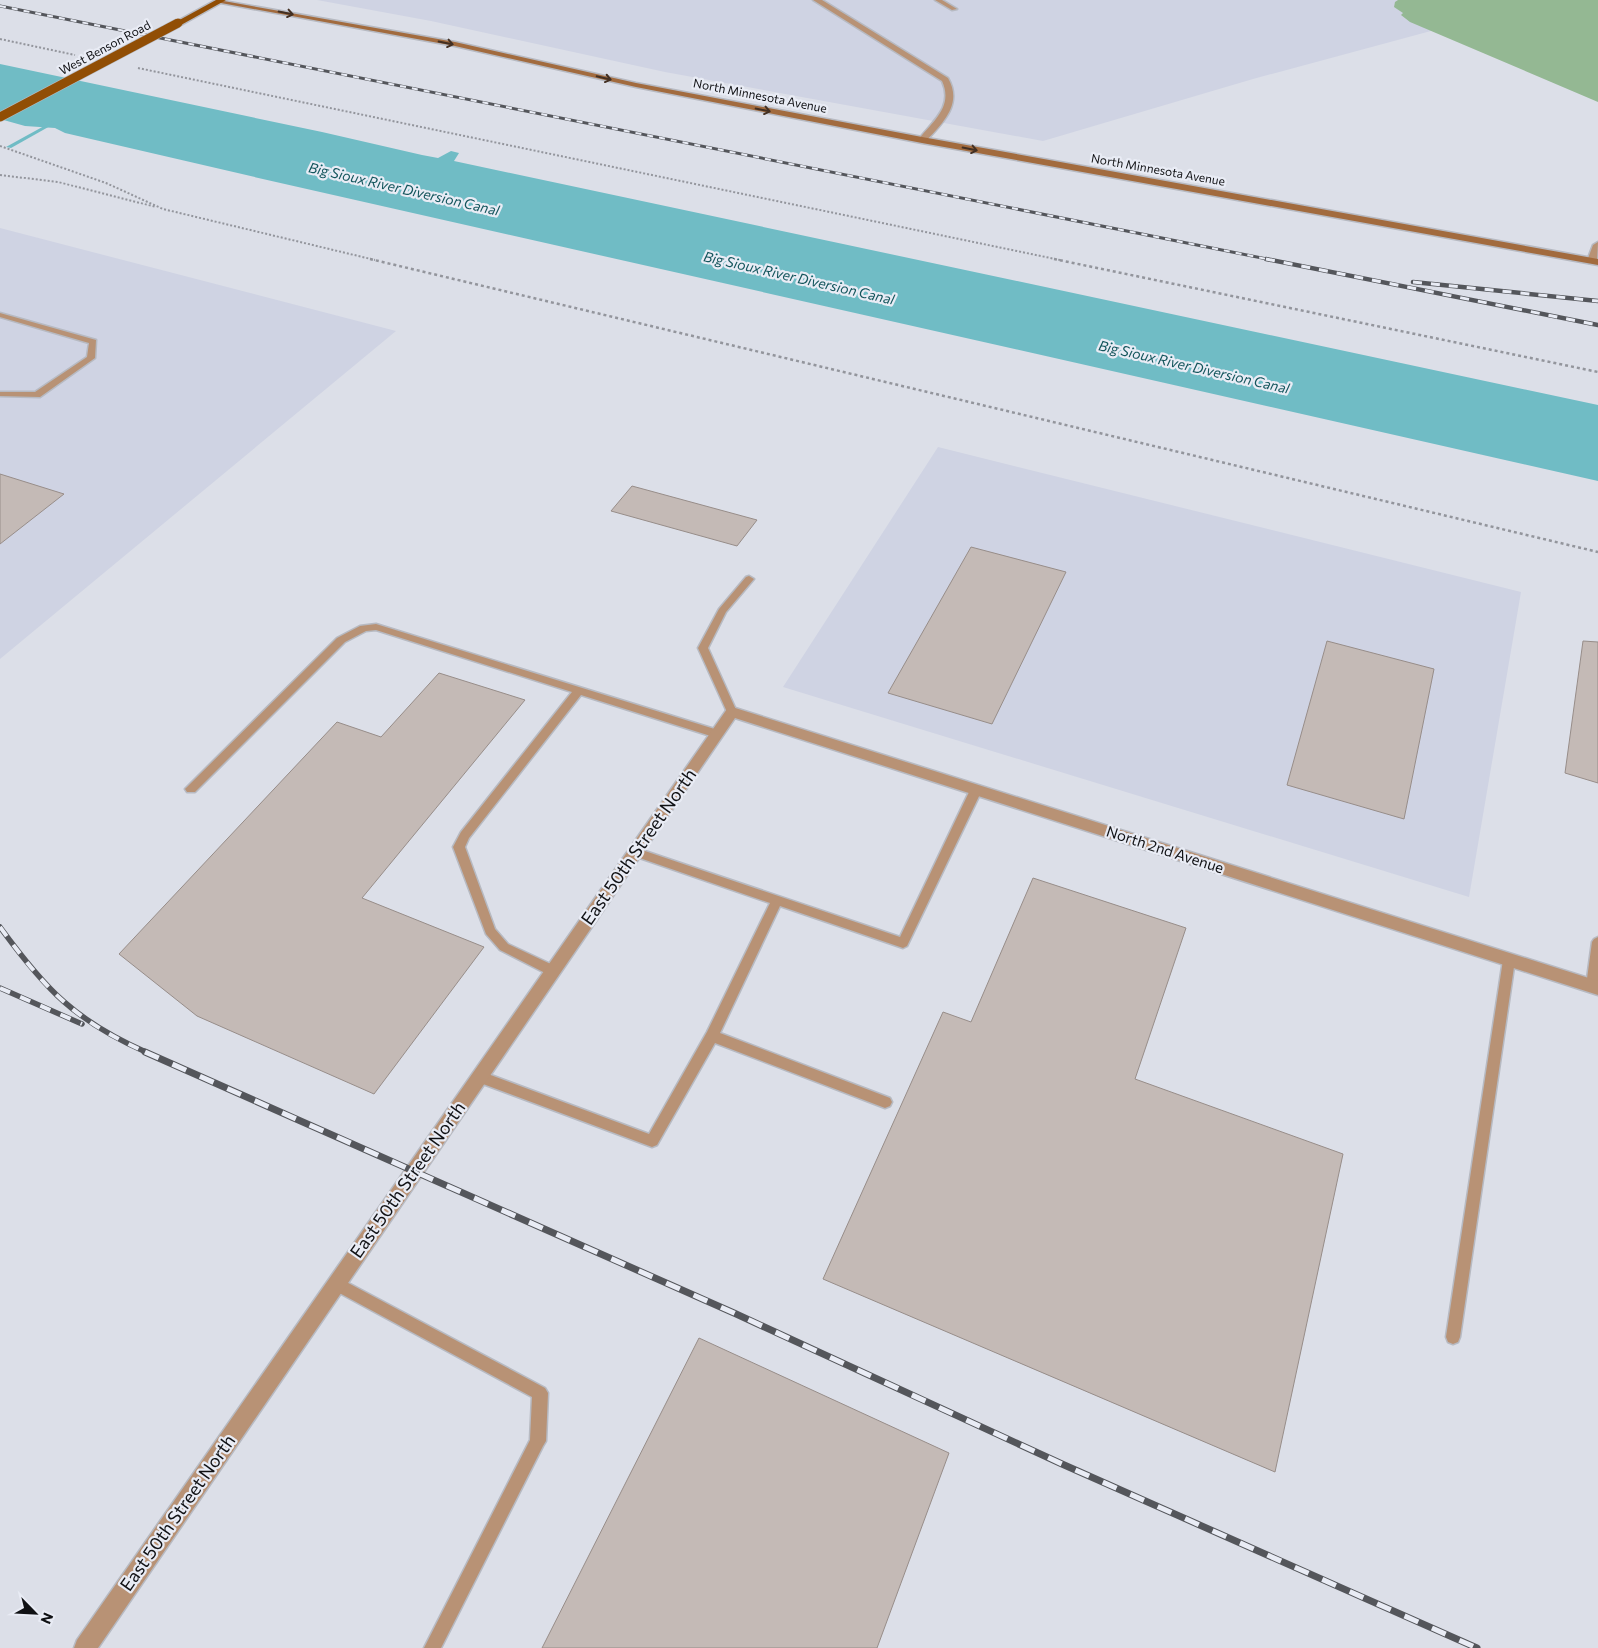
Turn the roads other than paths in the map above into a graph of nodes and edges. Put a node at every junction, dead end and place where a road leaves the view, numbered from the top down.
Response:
1 (220, 0) edge
2 (817, 0) edge
3 (938, 0) edge
4 (954, 9) dead end
5 (428, 29) dead end
6 (814, 110) dead end
7 (0, 116) edge
8 (925, 131) junction
9 (922, 140) junction
10 (1298, 208) junction
11 (1598, 246) edge
12 (1595, 261) edge
13 (0, 315) edge
14 (0, 394) edge
15 (749, 579) dead end
16 (578, 691) junction
17 (732, 712) junction
18 (717, 734) junction
19 (191, 789) dead end
20 (976, 790) junction
21 (635, 852) junction
22 (777, 900) junction
23 (1598, 942) edge
24 (1509, 960) junction
25 (553, 971) junction
26 (1595, 987) edge
27 (712, 1036) junction
28 (480, 1077) junction
29 (885, 1102) dead end
30 (337, 1284) junction
31 (1453, 1337) dead end
32 (84, 1648) edge
33 (432, 1648) edge

1 - 7 main road, West Benson Road, bridge
1 -> 9 main road, North Minnesota Avenue
2 - 8 street
3 - 4 lane
5 - 6 main road, North Minnesota Avenue
8 - 9 street
8 - 10 main road, North Minnesota Avenue
9 -> 10 main road, North Minnesota Avenue
10 - 12 main road, North Minnesota Avenue
11 - 12 street
13 - 14 lane
15 - 17 lane
16 - 18 lane
16 - 19 lane
16 - 25 lane
17 - 18 street, East 50th Street North
17 - 20 street, North 2nd Avenue
18 - 21 street, East 50th Street North
20 - 22 lane
20 - 24 street, North 2nd Avenue
21 - 22 lane
21 - 25 street, East 50th Street North
22 - 27 lane
23 - 26 lane
24 - 26 street, North 2nd Avenue
24 - 31 lane
25 - 28 street, East 50th Street North
27 - 28 lane
27 - 29 lane
28 - 30 street, East 50th Street North
30 - 32 street, East 50th Street North
30 - 33 lane

